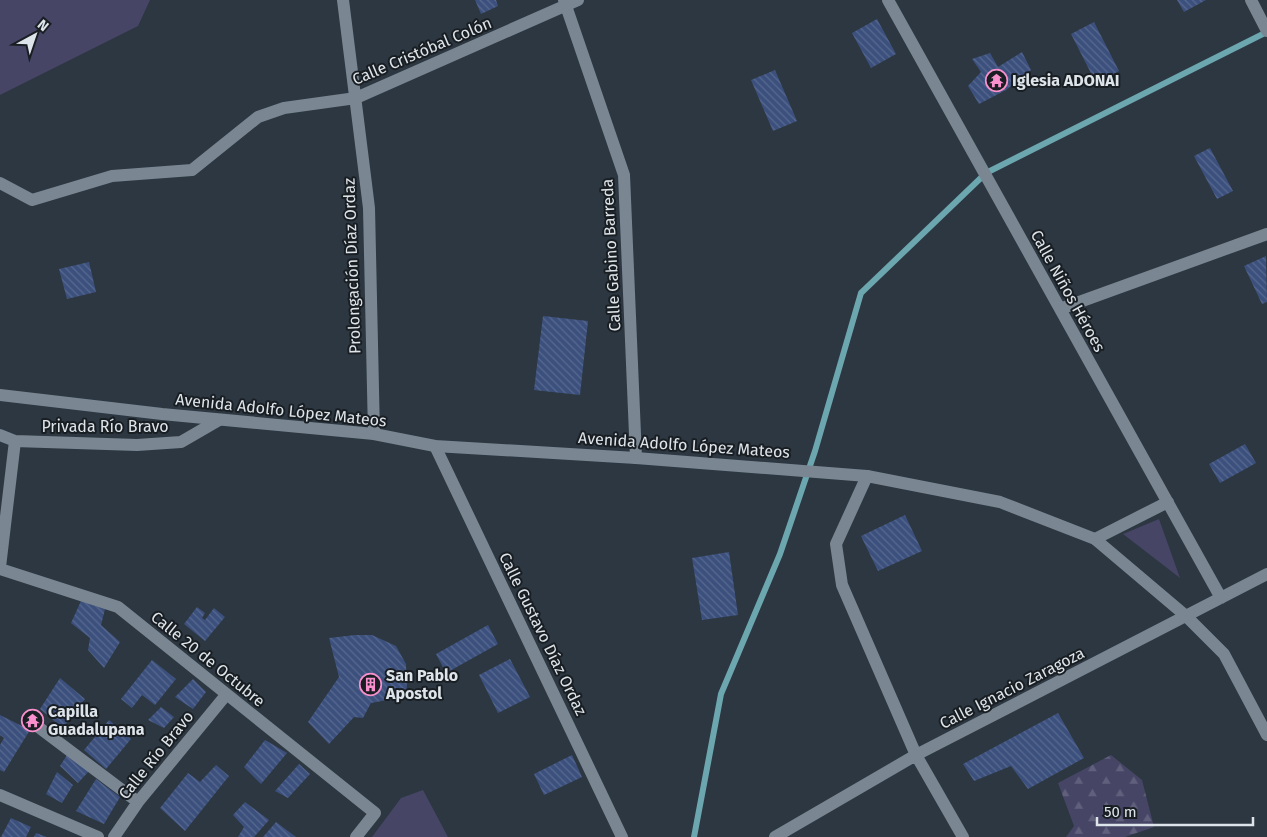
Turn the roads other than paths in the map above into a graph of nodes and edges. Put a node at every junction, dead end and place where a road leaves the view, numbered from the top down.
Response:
1 (343, 0) edge
2 (578, 0) edge
3 (888, 0) edge
4 (1251, 0) edge
5 (564, 3) edge
6 (1264, 25) edge
7 (356, 98) junction
8 (0, 183) edge
9 (1267, 234) edge
10 (1060, 309) junction
11 (0, 395) edge
12 (219, 420) junction
13 (374, 434) junction
14 (0, 436) edge
15 (16, 441) junction
16 (435, 446) junction
17 (636, 458) junction
18 (867, 476) junction
19 (1168, 502) junction
20 (1095, 539) junction
21 (0, 568) edge
22 (1267, 574) edge
23 (1221, 598) junction
24 (1186, 616) junction
25 (226, 695) junction
26 (37, 726) dead end
27 (1267, 735) edge
28 (916, 755) junction
29 (0, 795) edge
30 (138, 802) junction
31 (98, 837) edge
32 (114, 837) edge
33 (356, 837) edge
34 (622, 837) edge
35 (775, 837) edge
36 (962, 837) edge

1 - 7 street, Prolongación Díaz Ordaz
2 - 5 street, Calle Cristóbal Colón
3 - 10 street, Calle Niños Héroes
4 - 6 street
5 - 7 street, Calle Cristóbal Colón
5 - 17 street, Calle Gabino Barreda
7 - 8 street, Calle Cristóbal Colón
7 - 13 street, Prolongación Díaz Ordaz
9 - 10 street
10 - 19 street, Calle Niños Héroes
11 - 12 street, Avenida Adolfo López Mateos
12 - 13 street, Avenida Adolfo López Mateos
12 - 15 street, Privada Río Bravo
13 - 16 street, Avenida Adolfo López Mateos
14 - 15 street
15 - 21 street
16 - 17 street, Avenida Adolfo López Mateos
16 - 34 street, Calle Gustavo Díaz Ordaz
17 - 18 street, Avenida Adolfo López Mateos
18 - 20 street, Avenida Adolfo López Mateos
18 - 28 street
19 - 20 street
19 - 23 street, Calle Niños Héroes
20 - 24 street, Avenida Adolfo López Mateos
21 - 25 street, Calle 20 de Octubre
22 - 23 street, Calle Ignacio Zaragoza
23 - 24 street, Calle Ignacio Zaragoza
24 - 27 street, Avenida Adolfo López Mateos
24 - 28 street, Calle Ignacio Zaragoza
25 - 30 street, Calle Río Bravo
25 - 33 street, Calle 20 de Octubre
26 - 30 street
28 - 35 street, Calle Ignacio Zaragoza
28 - 36 street
29 - 31 street
30 - 32 street, Calle Río Bravo

